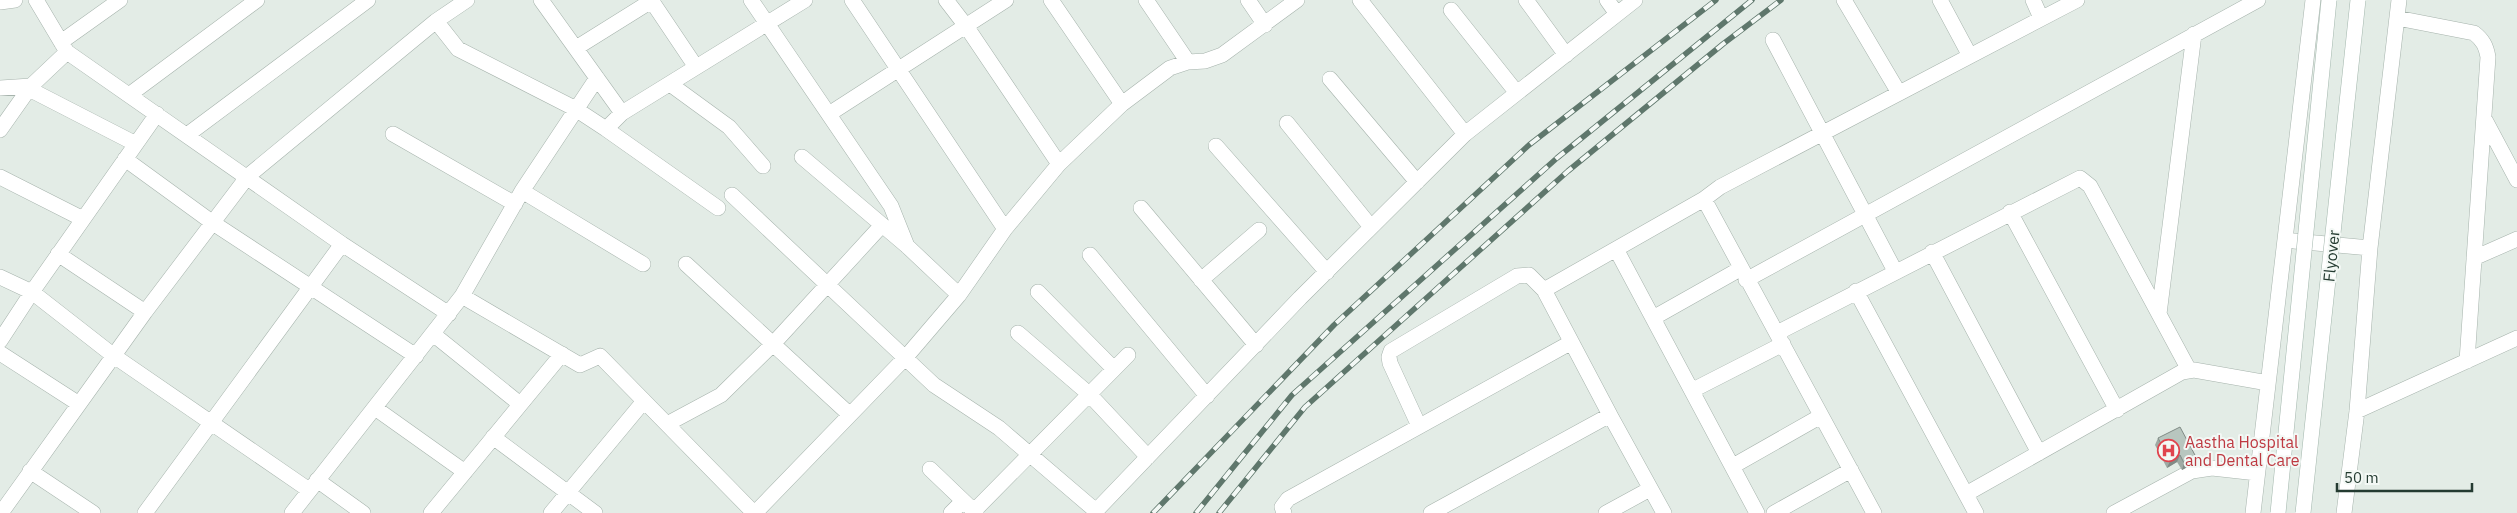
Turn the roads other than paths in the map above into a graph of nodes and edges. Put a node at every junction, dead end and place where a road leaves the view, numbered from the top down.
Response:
1 (15, 0) edge
2 (36, 0) edge
3 (120, 0) edge
4 (257, 0) edge
5 (368, 0) edge
6 (466, 0) edge
7 (541, 0) edge
8 (652, 0) edge
9 (751, 0) edge
10 (805, 0) edge
11 (852, 0) edge
12 (946, 0) edge
13 (1006, 0) edge
14 (1051, 0) edge
15 (1146, 0) edge
16 (1248, 0) edge
17 (1297, 0) edge
18 (1360, 0) edge
19 (1526, 0) edge
20 (1607, 0) edge
21 (1635, 0) edge
22 (1844, 0) edge
23 (1940, 0) edge
24 (2032, 0) edge
25 (2077, 0) edge
26 (2258, 0) edge
27 (2314, 0) edge
28 (2329, 0) edge
29 (2358, 0) edge
30 (2399, 0) edge
31 (0, 2) edge
32 (1451, 10) dead end
33 (1617, 14) junction
34 (2042, 18) junction
35 (2397, 18) junction
36 (436, 21) junction
37 (767, 24) junction
38 (1264, 25) junction
39 (966, 26) junction
40 (2194, 34) junction
41 (1773, 40) dead end
42 (64, 47) junction
43 (576, 48) junction
44 (1566, 54) junction
45 (1970, 56) junction
46 (1188, 62) junction
47 (696, 67) junction
48 (898, 70) junction
49 (597, 78) junction
50 (1330, 79) dead end
51 (670, 84) junction
52 (0, 88) edge
53 (30, 88) junction
54 (1517, 93) junction
55 (1899, 93) junction
56 (129, 95) junction
57 (1122, 104) junction
58 (574, 108) junction
59 (622, 113) junction
60 (157, 114) junction
61 (829, 114) junction
62 (2483, 117) junction
63 (1287, 123) dead end
64 (606, 129) junction
65 (0, 130) edge
66 (393, 134) dead end
67 (1465, 134) junction
68 (1823, 134) junction
69 (187, 135) junction
70 (136, 144) junction
71 (1216, 146) dead end
72 (802, 157) dead end
73 (125, 159) junction
74 (1058, 164) junction
75 (763, 166) dead end
76 (248, 176) junction
77 (0, 177) edge
78 (2517, 180) edge
79 (1417, 182) junction
80 (522, 191) junction
81 (732, 195) dead end
82 (1704, 199) junction
83 (515, 204) junction
84 (718, 208) dead end
85 (1141, 208) dead end
86 (2010, 212) junction
87 (1865, 216) junction
88 (83, 219) junction
89 (213, 223) junction
90 (882, 225) junction
91 (1371, 227) junction
92 (1005, 229) junction
93 (1259, 230) dead end
94 (2517, 239) edge
95 (2285, 241) junction
96 (342, 244) junction
97 (907, 246) junction
98 (2370, 248) junction
99 (1616, 249) junction
100 (1932, 252) junction
101 (58, 254) junction
102 (1090, 255) dead end
103 (2474, 258) junction
104 (643, 264) dead end
105 (686, 264) dead end
106 (1896, 271) junction
107 (1327, 272) junction
108 (1743, 274) junction
109 (0, 277) edge
110 (1201, 280) junction
111 (828, 284) junction
112 (310, 288) junction
113 (1544, 290) junction
114 (1856, 291) junction
115 (32, 292) junction
116 (1038, 292) dead end
117 (959, 295) junction
118 (462, 296) junction
119 (145, 312) junction
120 (449, 314) junction
121 (2159, 314) junction
122 (1653, 318) junction
123 (1018, 333) dead end
124 (433, 334) junction
125 (1780, 338) junction
126 (2517, 338) edge
127 (0, 341) edge
128 (1570, 343) junction
129 (773, 344) junction
130 (1256, 345) junction
131 (0, 353) edge
132 (562, 354) junction
133 (1128, 355) dead end
134 (114, 356) junction
135 (416, 356) junction
136 (906, 357) junction
137 (2467, 361) junction
138 (1114, 368) junction
139 (2188, 370) junction
140 (2268, 383) junction
141 (1693, 390) junction
142 (1089, 394) junction
143 (1207, 396) junction
144 (644, 400) junction
145 (79, 404) junction
146 (520, 404) junction
147 (375, 408) junction
148 (2117, 410) junction
149 (2357, 411) junction
150 (849, 414) junction
151 (1610, 415) junction
152 (1821, 416) junction
153 (212, 422) junction
154 (667, 424) junction
155 (1419, 426) junction
156 (494, 437) junction
157 (1029, 454) junction
158 (2039, 454) junction
159 (1148, 457) junction
160 (1733, 466) junction
161 (930, 469) dead end
162 (1851, 470) junction
163 (30, 471) junction
164 (465, 472) junction
165 (2257, 473) junction
166 (313, 485) junction
167 (1650, 489) junction
168 (568, 492) junction
169 (1966, 494) junction
170 (5, 496) edge
171 (971, 508) edge
172 (1095, 512) edge
173 (1779, 512) edge
174 (1, 513) edge
175 (93, 513) edge
176 (145, 513) edge
177 (292, 513) edge
178 (363, 513) edge
179 (431, 513) edge
180 (551, 513) edge
181 (595, 513) edge
182 (755, 513) edge
183 (951, 513) edge
184 (1284, 513) edge
185 (1431, 513) edge
186 (1606, 513) edge
187 (1664, 513) edge
188 (1757, 513) edge
189 (1874, 513) edge
190 (1976, 513) edge
191 (2114, 513) edge
192 (2253, 513) edge
193 (2278, 513) edge
194 (2303, 513) edge
195 (2344, 513) edge

1 - 31 street
2 - 42 street
3 - 42 street
4 - 56 street
5 - 69 street
6 - 36 street
7 - 43 street
8 - 43 street
8 - 47 street
9 - 37 street
10 - 37 street
11 - 48 street
12 - 39 street
13 - 39 street
14 - 57 street
15 - 46 street
16 - 38 street
17 - 38 street
18 - 67 street
19 - 44 street
20 - 33 street
21 - 33 street
22 - 55 street
23 - 45 street
24 - 34 street
25 - 34 street
26 - 40 street
27 - 95 street
28 - 193 street, Flyover, bridge
29 - 194 street, Flyover, bridge
30 - 35 street
32 - 54 street
33 - 44 street
34 - 45 street
35 - 62 street
35 - 98 street
36 - 58 street
36 - 76 street
37 - 47 street
37 - 61 street
38 - 46 street
39 - 48 street
39 - 74 street
40 - 87 street
40 - 121 street
41 - 68 street
42 - 53 street
42 - 56 street
43 - 49 street
44 - 54 street
45 - 55 street
46 - 57 street
47 - 51 street
48 - 61 street
48 - 92 street
49 - 58 street
49 - 59 street
50 - 79 street
51 - 59 street
51 - 75 street
52 - 53 street
53 - 65 street
53 - 70 street
54 - 67 street
55 - 68 street
56 - 60 street
57 - 74 street
58 - 64 street
58 - 80 street
59 - 64 street
60 - 69 street
60 - 70 street
61 - 97 street
62 - 78 street
62 - 103 street
63 - 91 street
64 - 84 street
66 - 83 street
67 - 79 street
68 - 82 street
68 - 87 street
69 - 76 street
70 - 73 street
71 - 107 street
72 - 90 street
73 - 88 street
73 - 89 street
74 - 92 street
76 - 89 street
76 - 96 street
77 - 88 street
79 - 91 street
80 - 83 street
80 - 104 street
81 - 111 street
82 - 99 street
82 - 108 street
83 - 118 street
85 - 110 street
86 - 100 street
86 - 121 street
86 - 148 street
87 - 106 street
87 - 108 street
88 - 101 street
89 - 112 street
89 - 119 street
90 - 97 street
90 - 111 street
91 - 107 street
92 - 117 street
93 - 110 street
94 - 103 street
95 - 98 street
95 - 140 street
96 - 112 street
96 - 120 street
97 - 117 street
98 - 149 street
99 - 113 street
99 - 122 street
100 - 106 street
100 - 158 street
101 - 115 street
101 - 119 street
102 - 143 street
103 - 137 street
105 - 129 street
106 - 114 street
107 - 130 street
108 - 122 street
108 - 125 street
109 - 115 street
110 - 130 street
111 - 129 street
111 - 136 street
112 - 135 street
112 - 153 street
113 - 128 street
113 - 155 street
114 - 125 street
114 - 169 street
115 - 127 street
115 - 134 street
116 - 138 street
117 - 136 street
118 - 120 street
118 - 132 street
119 - 134 street
120 - 124 street
121 - 139 street
122 - 141 street
123 - 142 street
124 - 135 street
124 - 146 street
125 - 141 street
125 - 152 street
126 - 137 street
128 - 151 street
128 - 155 street
129 - 150 street
129 - 154 street
130 - 143 street
131 - 145 street
132 - 144 street
132 - 146 street
133 - 138 street
134 - 145 street
134 - 153 street
135 - 147 street
136 - 150 street
136 - 157 street
137 - 149 street
138 - 142 street
139 - 140 street
139 - 148 street
140 - 165 street
141 - 160 street
142 - 157 street
142 - 159 street
143 - 159 street
144 - 154 street
144 - 168 street
145 - 163 street
146 - 156 street
147 - 164 street
147 - 166 street
148 - 158 street
149 - 195 street
150 - 182 street
151 - 167 street
151 - 185 street
152 - 160 street
152 - 162 street
153 - 166 street
153 - 176 street
154 - 182 street
155 - 184 street
156 - 164 street
156 - 168 street
157 - 171 street
157 - 172 street
158 - 169 street
159 - 172 street
160 - 188 street
161 - 171 street
162 - 173 street
162 - 189 street
163 - 170 street
163 - 175 street
164 - 179 street
165 - 191 street
165 - 192 street
166 - 177 street
166 - 178 street
167 - 186 street
167 - 187 street
168 - 180 street
168 - 181 street
169 - 190 street
170 - 174 street
171 - 183 street

